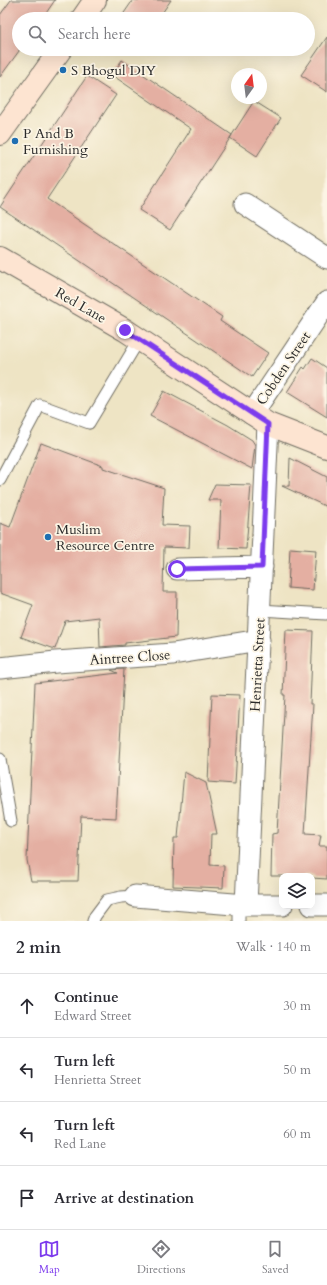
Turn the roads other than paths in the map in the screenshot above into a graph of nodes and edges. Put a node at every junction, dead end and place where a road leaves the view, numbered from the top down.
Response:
1 (95, 0) edge
2 (87, 12) edge
3 (56, 56) edge
4 (0, 134) edge
5 (245, 204) dead end
6 (0, 258) edge
7 (327, 258) edge
8 (327, 302) edge
9 (139, 340) junction
10 (260, 419) junction
11 (327, 447) edge
12 (0, 480) edge
13 (262, 567) junction
14 (177, 569) dead end
15 (260, 610) junction
16 (326, 614) dead end
17 (259, 640) junction
18 (0, 668) edge
19 (0, 759) edge
20 (10, 821) dead end
21 (135, 896) joint
22 (279, 905) edge
23 (315, 905) edge
24 (327, 905) edge
25 (241, 910) edge
26 (93, 921) edge

1 - 2 street
3 - 4 street
5 - 7 street
6 - 9 street, Red Lane
8 - 10 street, Cobden Street
9 - 10 street, Red Lane
9 - 12 lane
10 - 11 street, Red Lane
10 - 13 street, Henrietta Street
13 - 14 street
13 - 15 street, Henrietta Street
15 - 16 lane
15 - 17 street, Henrietta Street
17 - 18 street, Aintree Close
17 - 25 street, Henrietta Street
19 - 20 lane
21 - 25 street
21 - 26 lane
22 - 25 street
23 - 24 street

